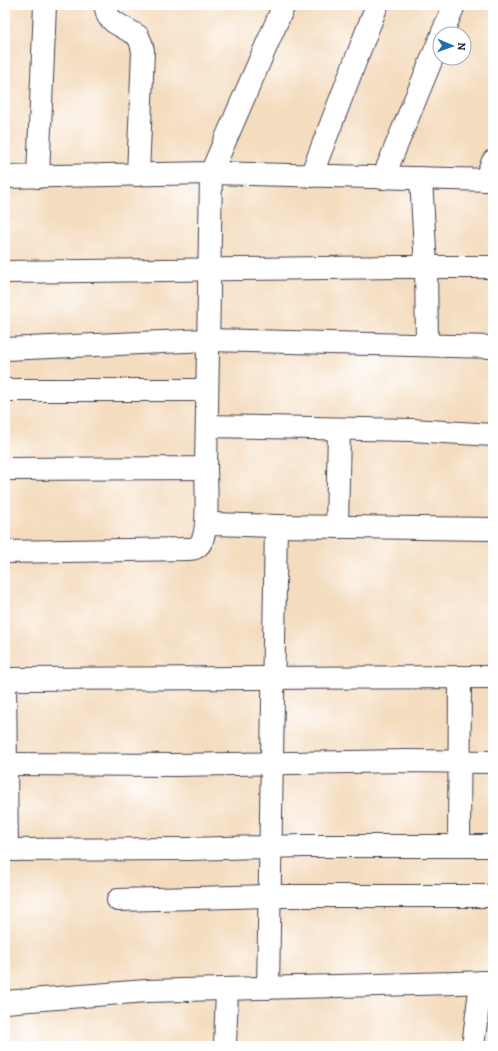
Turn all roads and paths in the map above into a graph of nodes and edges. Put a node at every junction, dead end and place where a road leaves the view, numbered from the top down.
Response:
1 (45, 5) edge
2 (105, 5) edge
3 (284, 5) edge
4 (377, 5) edge
5 (454, 5) edge
6 (445, 26) edge
7 (432, 59) edge
8 (211, 173) junction
9 (490, 174) edge
10 (138, 175) junction
11 (311, 176) junction
12 (5, 177) edge
13 (38, 177) junction
14 (383, 178) junction
15 (421, 178) junction
16 (426, 267) junction
17 (493, 267) edge
18 (209, 270) junction
19 (5, 272) edge
20 (208, 340) junction
21 (427, 344) junction
22 (493, 346) edge
23 (5, 349) edge
24 (5, 390) edge
25 (207, 390) junction
26 (207, 426) junction
27 (339, 429) junction
28 (493, 435) edge
29 (206, 468) junction
30 (5, 469) edge
31 (206, 526) junction
32 (276, 526) junction
33 (337, 527) junction
34 (493, 529) edge
35 (5, 552) edge
36 (460, 677) junction
37 (493, 677) edge
38 (273, 678) junction
39 (5, 679) edge
40 (5, 684) edge
41 (460, 762) junction
42 (493, 762) edge
43 (272, 763) junction
44 (5, 764) edge
45 (459, 846) junction
46 (493, 846) edge
47 (270, 847) junction
48 (6, 850) edge
49 (269, 896) junction
50 (493, 896) edge
51 (118, 900) dead end
52 (487, 982) edge
53 (268, 988) junction
54 (227, 989) junction
55 (5, 1002) edge
56 (225, 1046) edge
57 (473, 1046) edge

1 - 13 street
2 - 10 street
3 - 8 street
4 - 11 street
5 - 6 street
7 - 14 street
8 - 10 street
8 - 11 street
8 - 18 street
9 - 15 street
10 - 13 street
11 - 14 street
12 - 13 street
14 - 15 street
15 - 16 street
16 - 17 street
16 - 18 street
16 - 21 street
18 - 19 street
18 - 20 street
20 - 21 street
20 - 23 street
20 - 25 street
21 - 22 street
24 - 25 street
25 - 26 street
26 - 27 street
26 - 29 street
27 - 28 street
27 - 33 street
29 - 30 street
29 - 31 street
31 - 32 street
31 - 35 street
32 - 33 street
32 - 38 street
33 - 34 street
36 - 37 street
36 - 38 street
36 - 41 street
38 - 39 street
38 - 43 street
40 - 44 street
41 - 42 street
41 - 43 street
41 - 45 street
43 - 44 street
43 - 47 street
44 - 48 street
45 - 46 street
45 - 47 street
47 - 48 street
47 - 49 street
49 - 50 street
49 - 51 street
49 - 53 street
52 - 53 street
52 - 57 street
53 - 54 street
54 - 55 street
54 - 56 street

